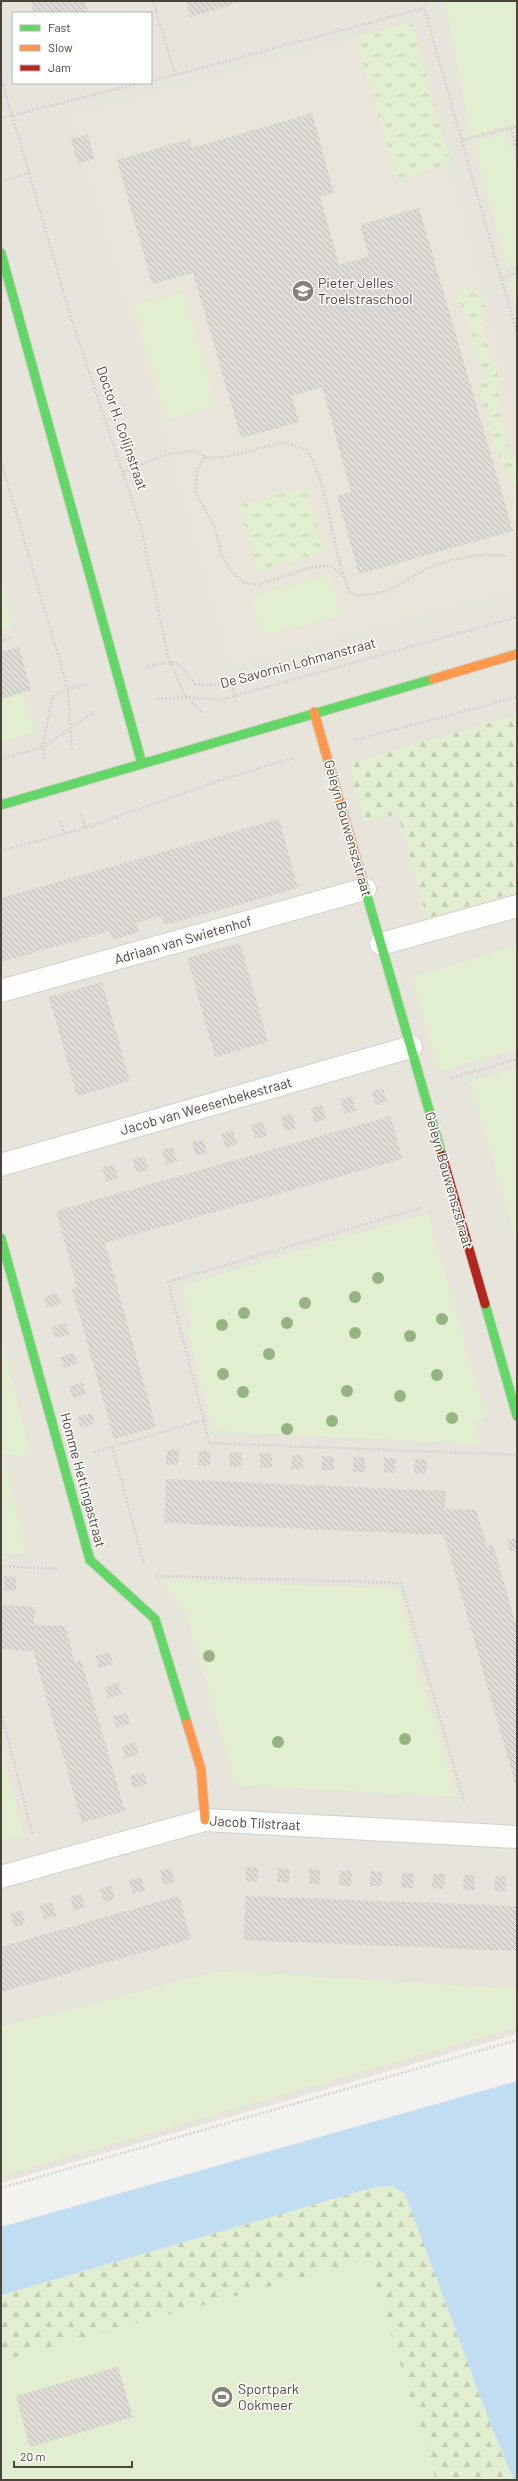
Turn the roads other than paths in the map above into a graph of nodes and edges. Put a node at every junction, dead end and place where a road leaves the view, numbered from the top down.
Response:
1 (1, 253) edge
2 (517, 654) edge
3 (314, 712) junction
4 (142, 764) junction
5 (1, 805) edge
6 (365, 889) junction
7 (517, 906) edge
8 (381, 944) junction
9 (1, 991) edge
10 (411, 1047) junction
11 (1, 1165) edge
12 (1, 1238) edge
13 (517, 1416) edge
14 (205, 1820) junction
15 (517, 1837) edge
16 (1, 1877) edge

1 - 4 street
2 - 3 street
3 - 4 street
3 - 6 street, Geleyn Bouwenszstraat
4 - 5 street
6 - 8 street, Geleyn Bouwenszstraat
6 - 9 street, Adriaan van Swietenhof
7 - 8 street
8 - 10 street, Geleyn Bouwenszstraat
10 - 11 street, Jacob van Weesenbekestraat
10 - 13 street, Geleyn Bouwenszstraat
12 - 14 street, Homme Hettingastraat
14 - 15 street, Jacob Tilstraat
14 - 16 street, Jacob Tilstraat

